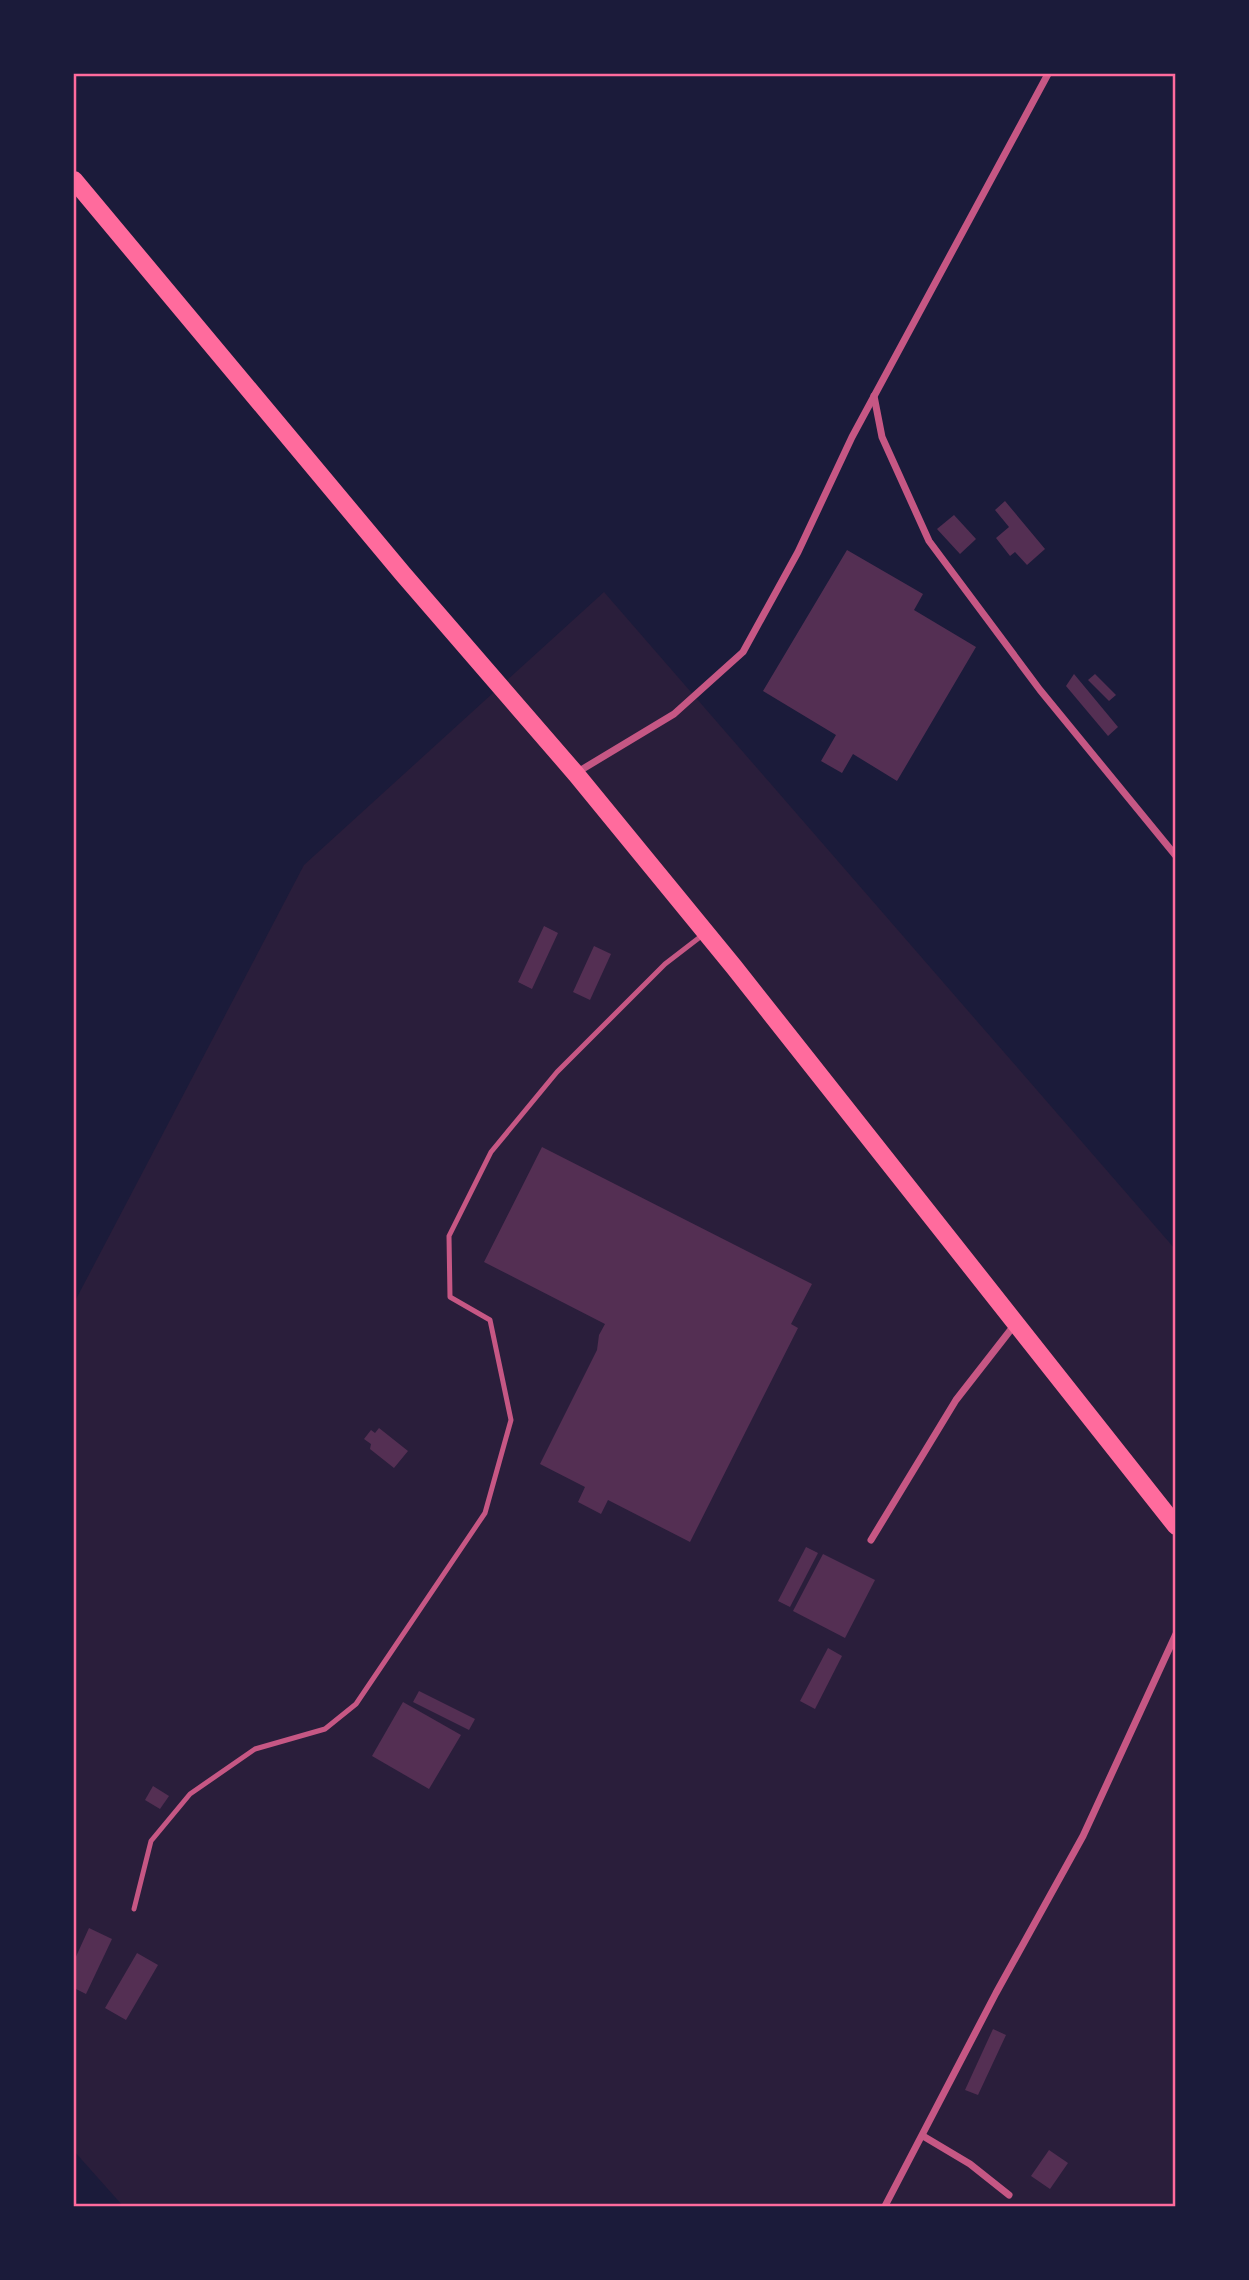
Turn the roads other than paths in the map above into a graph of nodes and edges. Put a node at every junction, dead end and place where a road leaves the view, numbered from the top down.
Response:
1 (1048, 74) edge
2 (74, 180) edge
3 (874, 396) junction
4 (576, 774) junction
5 (1175, 856) edge
6 (705, 933) junction
7 (1017, 1322) junction
8 (1175, 1527) edge
9 (871, 1540) dead end
10 (1175, 1634) edge
11 (134, 1909) dead end
12 (923, 2136) junction
13 (1009, 2194) dead end
14 (885, 2207) edge

1 - 3 street
2 - 4 main road
3 - 4 street
3 - 5 street
4 - 6 main road
6 - 7 main road
6 - 11 lane
7 - 8 main road
7 - 9 street
10 - 12 street
12 - 13 street
12 - 14 street

